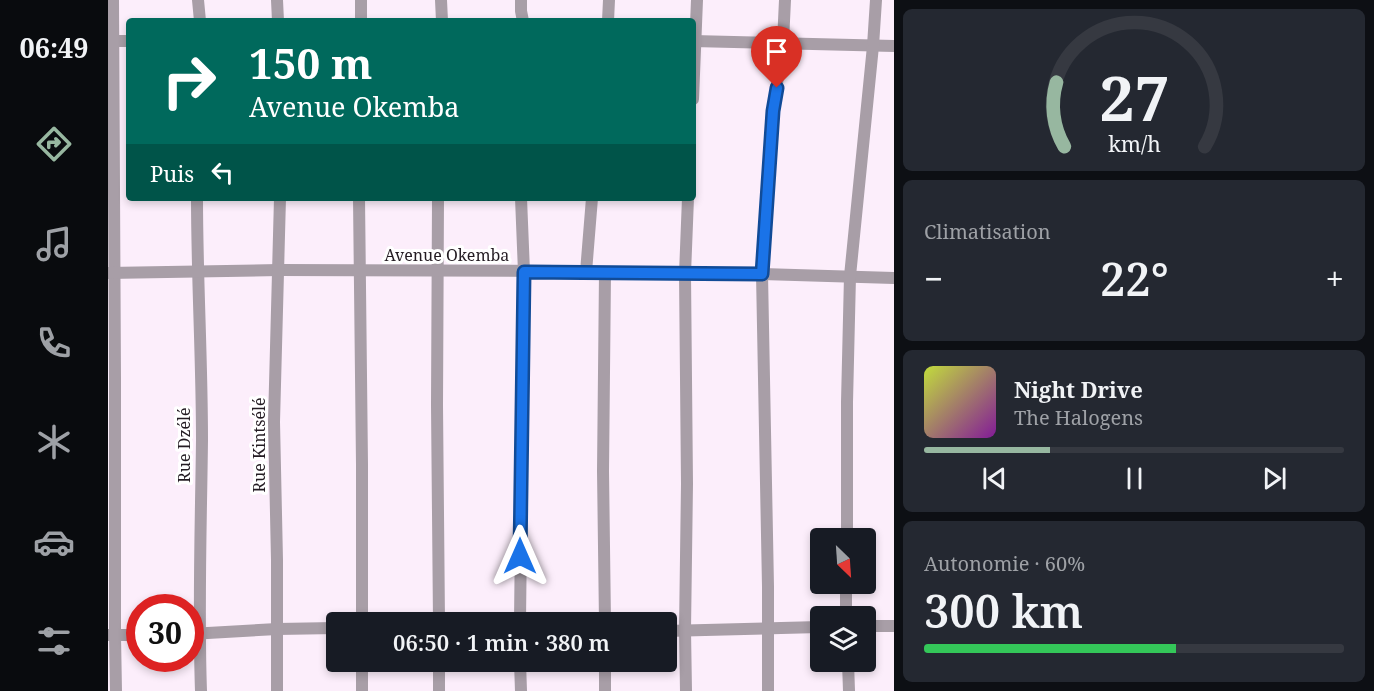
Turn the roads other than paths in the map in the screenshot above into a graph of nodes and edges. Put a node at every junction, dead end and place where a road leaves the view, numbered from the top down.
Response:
1 (113, 0) edge
2 (198, 0) edge
3 (277, 0) edge
4 (361, 0) edge
5 (441, 0) edge
6 (521, 0) edge
7 (609, 0) edge
8 (697, 0) edge
9 (785, 0) edge
10 (876, 0) edge
11 (200, 18) edge
12 (278, 18) edge
13 (362, 18) edge
14 (442, 18) edge
15 (522, 18) edge
16 (608, 18) edge
17 (696, 18) edge
18 (110, 41) edge
19 (126, 41) edge
20 (696, 41) edge
21 (783, 42) junction
22 (873, 46) junction
23 (894, 46) edge
24 (197, 201) edge
25 (280, 201) edge
26 (359, 201) edge
27 (438, 201) edge
28 (521, 201) edge
29 (592, 201) edge
30 (688, 201) edge
31 (279, 270) junction
32 (197, 271) junction
33 (359, 271) junction
34 (438, 271) junction
35 (524, 272) junction
36 (586, 272) junction
37 (111, 273) edge
38 (605, 273) junction
39 (685, 274) junction
40 (762, 274) junction
41 (850, 276) junction
42 (894, 278) edge
43 (847, 528) edge
44 (196, 594) edge
45 (362, 612) edge
46 (439, 612) edge
47 (520, 612) edge
48 (605, 612) edge
49 (876, 626) edge
50 (894, 626) edge
51 (810, 627) edge
52 (326, 628) edge
53 (276, 629) junction
54 (768, 629) junction
55 (677, 630) edge
56 (685, 630) junction
57 (204, 633) edge
58 (126, 635) edge
59 (111, 636) edge
60 (199, 672) edge
61 (362, 672) edge
62 (439, 672) edge
63 (520, 672) edge
64 (605, 672) edge
65 (848, 672) edge
66 (116, 691) edge
67 (201, 691) edge
68 (277, 691) edge
69 (362, 691) edge
70 (439, 691) edge
71 (521, 691) edge
72 (605, 691) edge
73 (686, 691) edge
74 (768, 691) edge
75 (849, 691) edge

1 - 18 street
2 - 11 street
3 - 12 street
4 - 13 street
5 - 14 street
6 - 15 street
7 - 16 street
8 - 17 street
9 - 21 street
10 - 22 street
18 - 19 street
18 - 37 street
20 - 21 street
21 - 22 street
21 - 40 street
22 - 23 street
22 - 41 street
24 - 32 street, Rue Dzélé
25 - 31 street, Rue Kintsélé
26 - 33 street
27 - 34 street
28 - 35 street
29 - 36 street
30 - 39 street
31 - 32 street, Avenue Okemba
31 - 33 street, Avenue Okemba
31 - 53 street, Rue Kintsélé
32 - 37 street, Avenue Okemba
32 - 44 street, Rue Dzélé
33 - 34 street, Avenue Okemba
33 - 45 street
34 - 35 street, Avenue Okemba
34 - 46 street
35 - 36 street, Avenue Okemba
35 - 47 street
36 - 38 street, Avenue Okemba
37 - 59 street
38 - 39 street, Avenue Okemba
38 - 48 street
39 - 40 street, Avenue Okemba
39 - 56 street
40 - 41 street, Avenue Okemba
40 - 54 street
41 - 42 street, Avenue Okemba
41 - 43 street
49 - 50 street
51 - 54 street
52 - 53 street
53 - 57 street
53 - 68 street, Rue Kintsélé
54 - 56 street
54 - 74 street
55 - 56 street
56 - 73 street
58 - 59 street
59 - 66 street
60 - 67 street, Rue Dzélé
61 - 69 street
62 - 70 street
63 - 71 street
64 - 72 street
65 - 75 street

